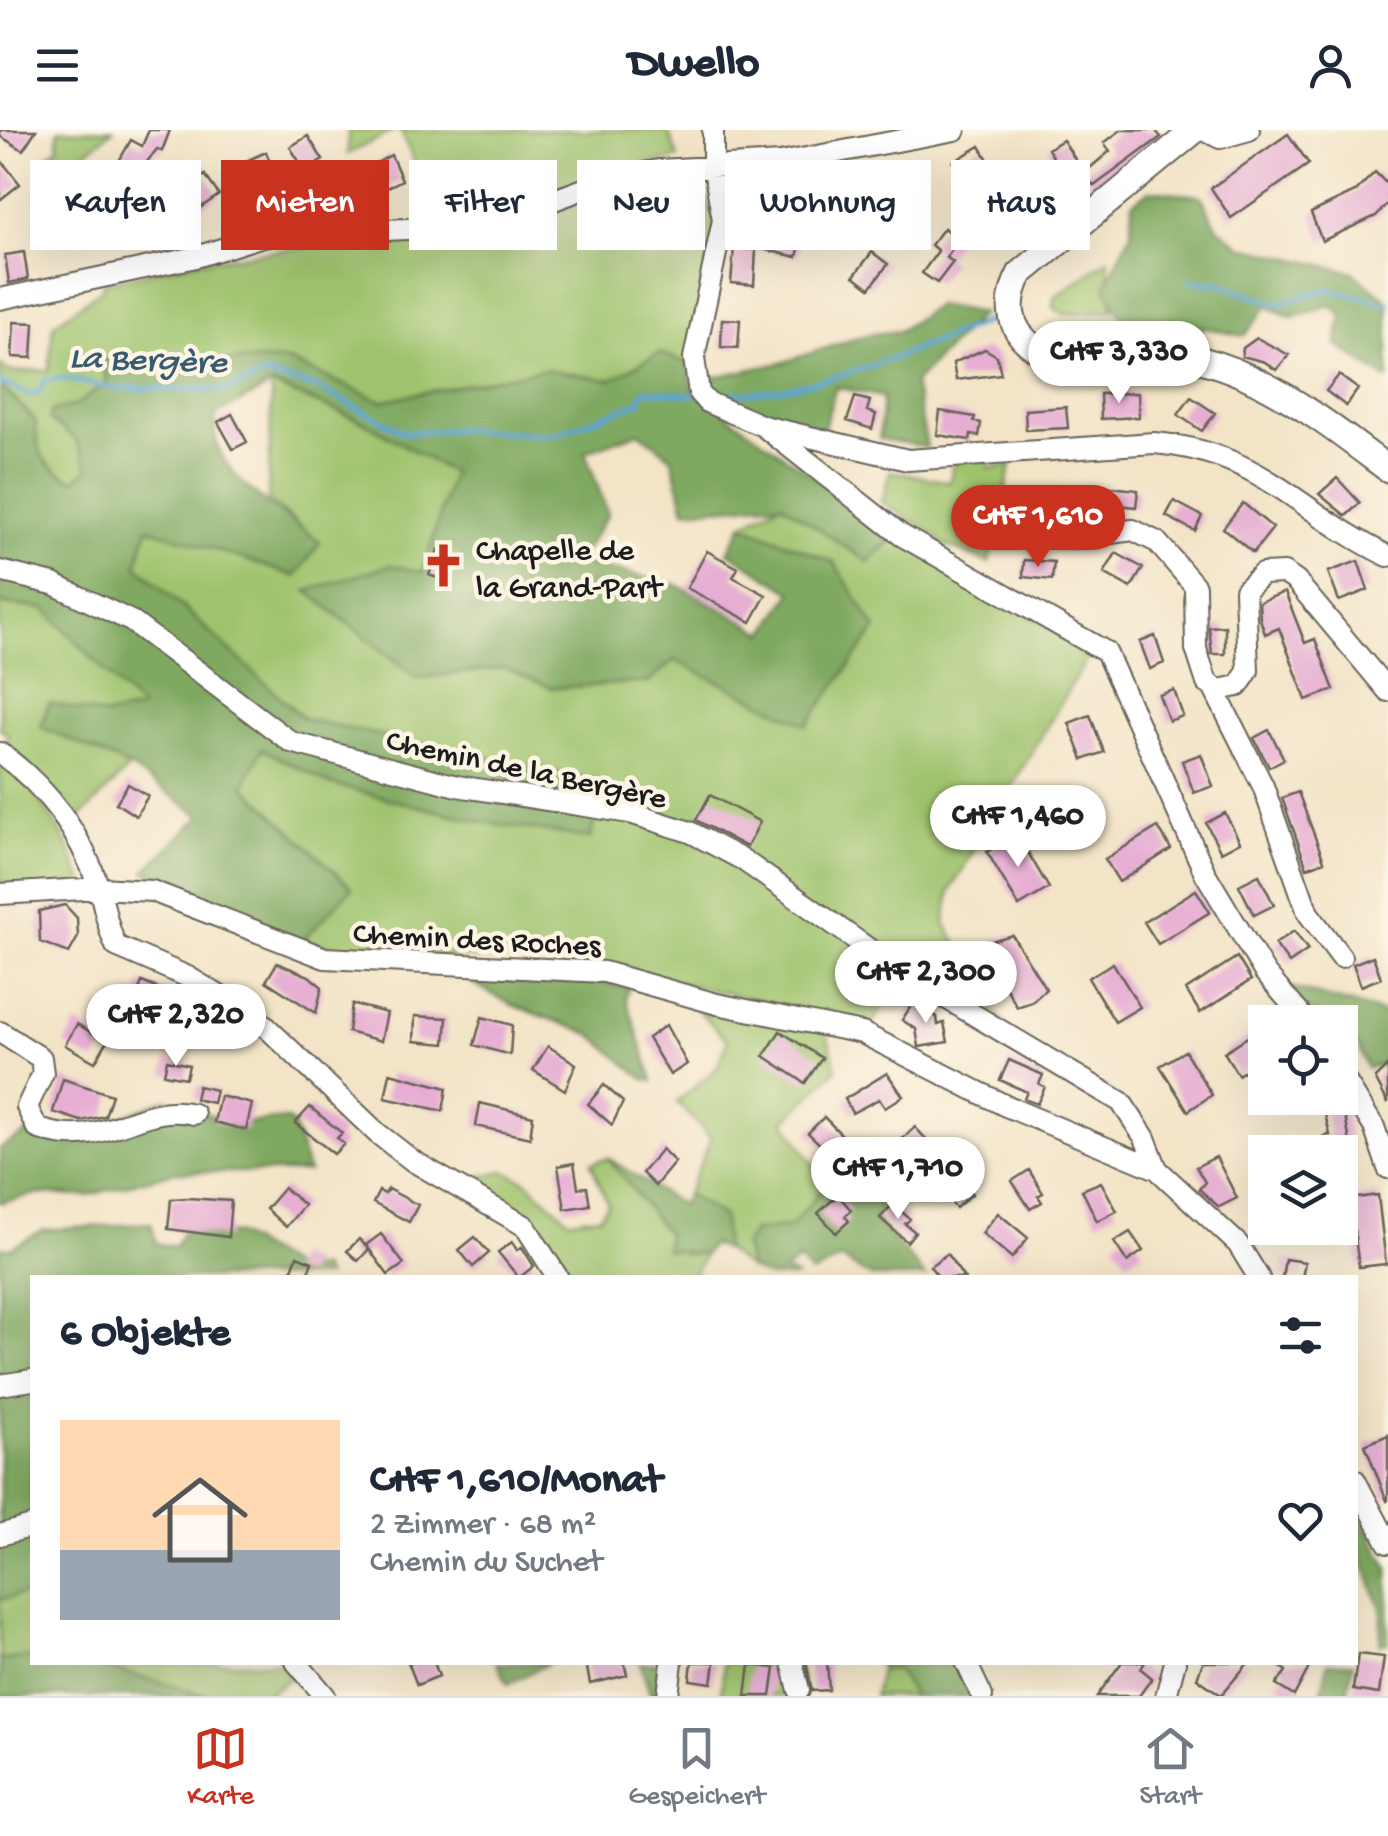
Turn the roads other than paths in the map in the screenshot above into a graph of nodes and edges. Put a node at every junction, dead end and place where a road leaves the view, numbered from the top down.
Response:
1 (713, 130) edge
2 (955, 130) edge
3 (1250, 130) edge
4 (1195, 131) edge
5 (713, 164) junction
6 (0, 300) edge
7 (763, 426) junction
8 (1388, 469) edge
9 (1011, 535) dead end
10 (1388, 556) edge
11 (0, 571) edge
12 (1213, 687) junction
13 (1388, 691) edge
14 (0, 753) edge
15 (100, 888) junction
16 (0, 894) edge
17 (1341, 957) dead end
18 (1292, 1005) edge
19 (0, 1032) edge
20 (1358, 1101) edge
21 (194, 1114) dead end
22 (1157, 1168) junction
23 (1388, 1168) edge
24 (556, 1275) edge
25 (1257, 1275) edge
26 (30, 1380) edge
27 (0, 1385) edge
28 (1358, 1486) edge
29 (30, 1527) edge
30 (0, 1535) edge
31 (1388, 1543) edge
32 (299, 1665) edge
33 (672, 1665) edge
34 (793, 1665) edge
35 (967, 1665) edge
36 (1174, 1665) edge
37 (799, 1690) dead end
38 (325, 1696) edge
39 (668, 1696) edge
40 (982, 1696) edge
41 (1166, 1696) edge

1 - 5 street
2 - 5 street
3 - 4 street
4 - 8 main road
5 - 6 street
5 - 7 street
7 - 10 street
7 - 18 street
9 - 12 street
11 - 22 street, Chemin de la Bergère
12 - 13 street
12 - 17 street
14 - 15 street
15 - 16 street, Chemin des Roches
15 - 22 street, Chemin des Roches
15 - 24 street
19 - 21 street
20 - 23 street
22 - 25 street, Chemin des Roches
26 - 27 street
28 - 31 street
29 - 30 street
32 - 38 street
33 - 39 street
34 - 37 street
35 - 40 street
36 - 41 street

